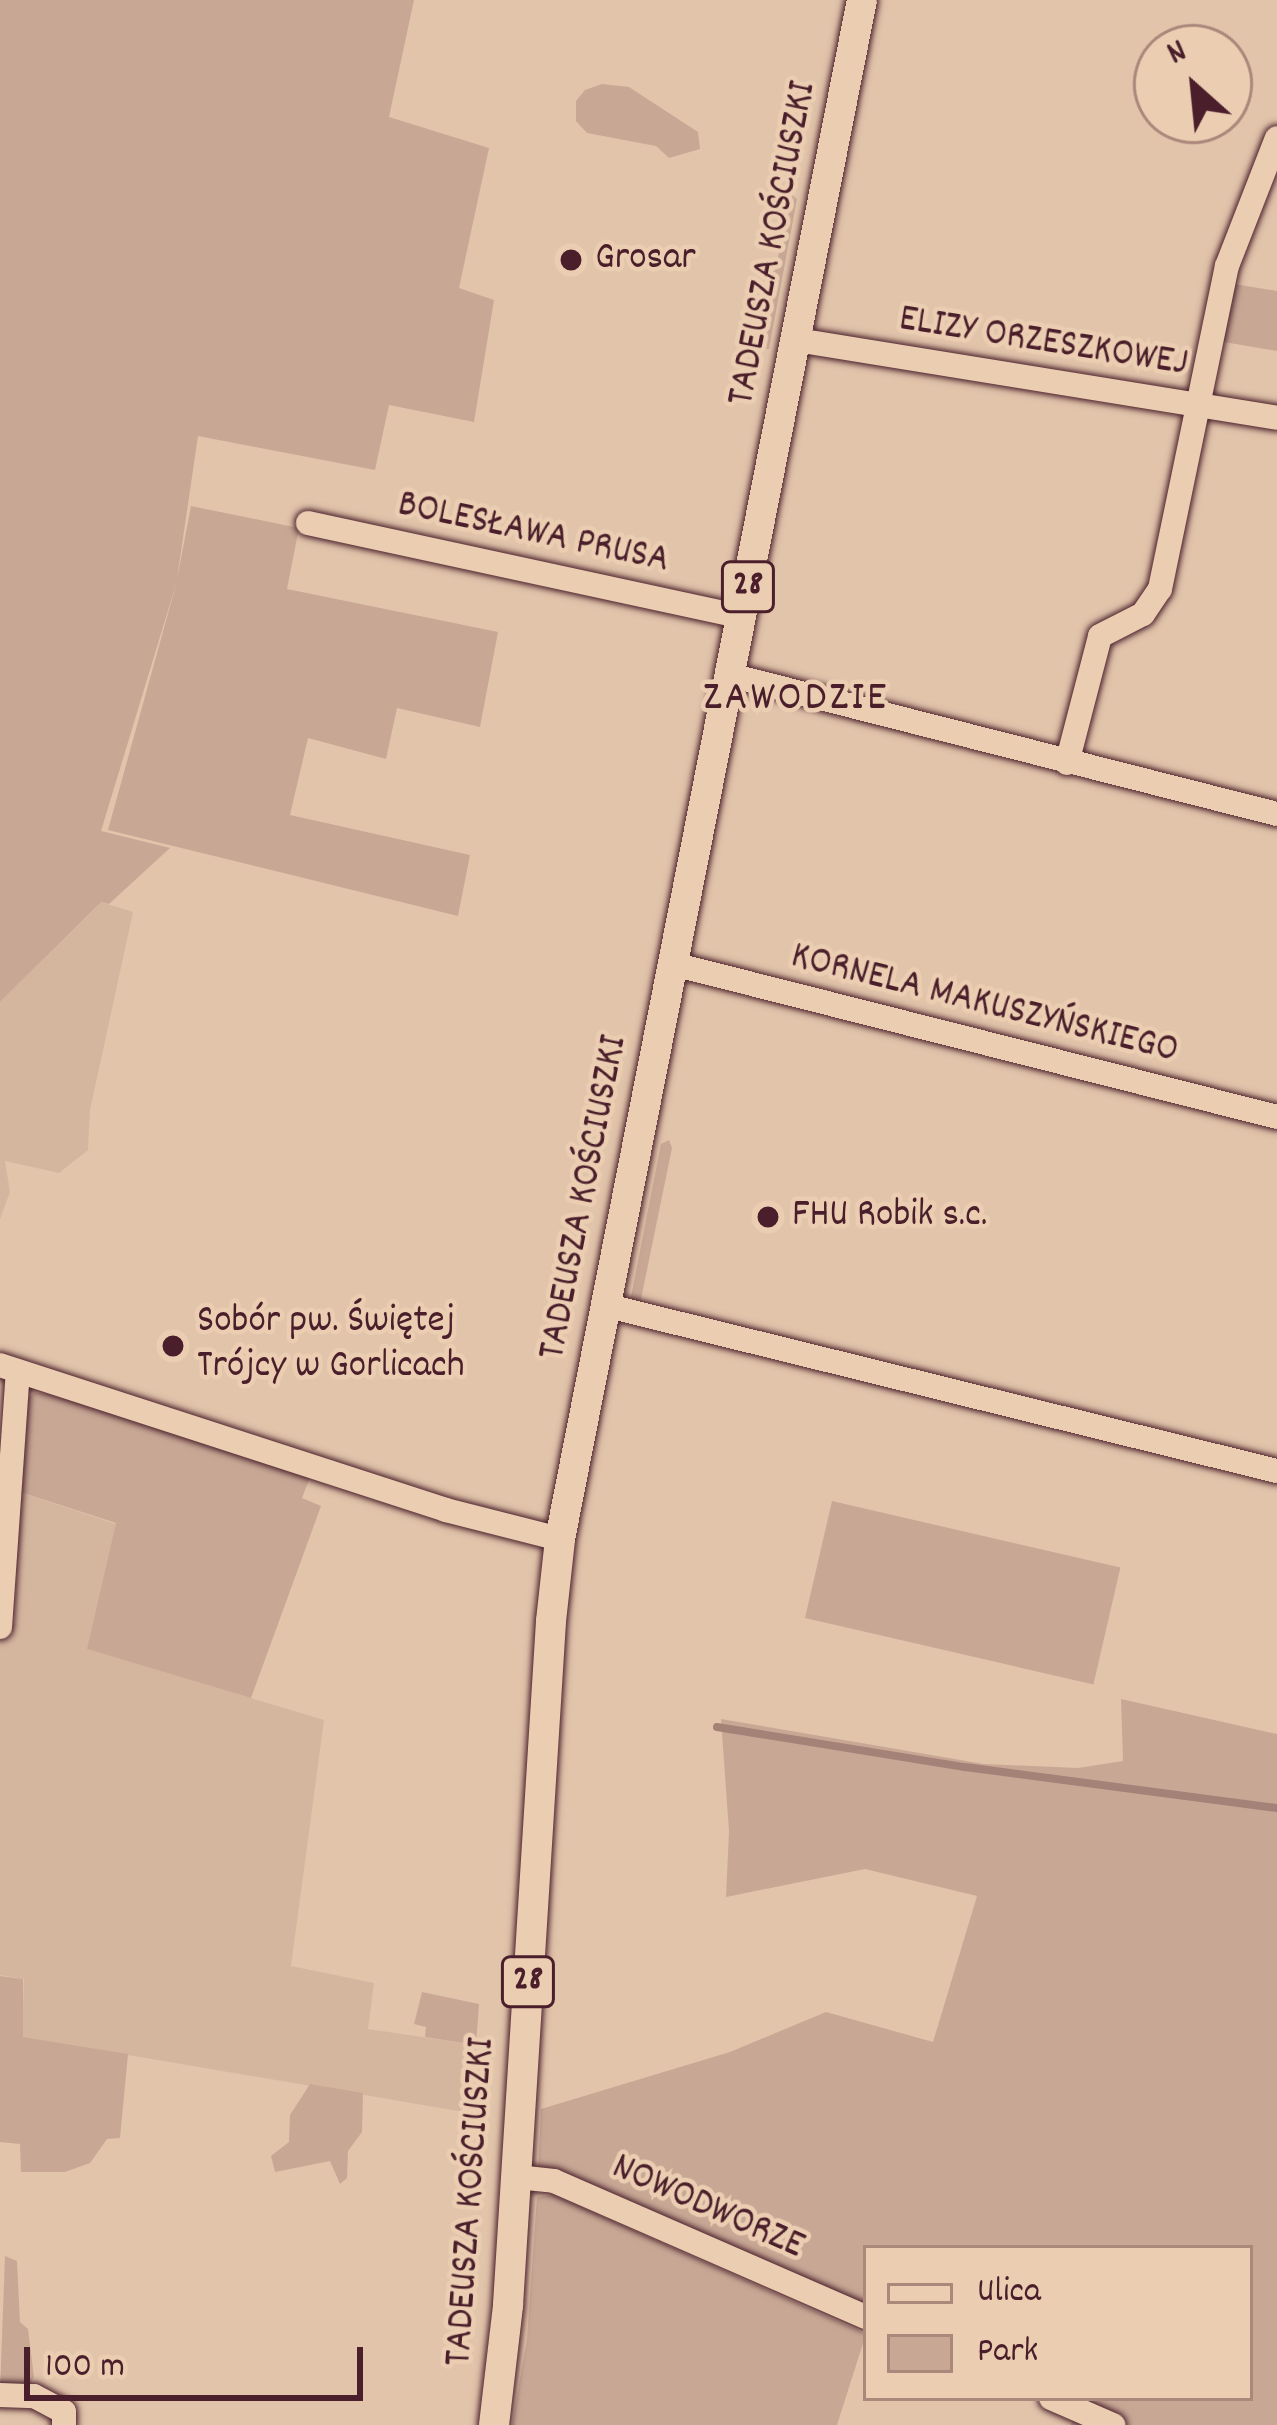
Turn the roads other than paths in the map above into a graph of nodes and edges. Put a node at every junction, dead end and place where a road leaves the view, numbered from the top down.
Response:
1 (862, 0) edge
2 (1277, 138) edge
3 (797, 340) junction
4 (1196, 405) junction
5 (1277, 418) edge
6 (308, 523) dead end
7 (742, 617) junction
8 (730, 676) junction
9 (1067, 763) junction
10 (1277, 814) edge
11 (673, 964) junction
12 (1277, 1117) edge
13 (604, 1305) junction
14 (9, 1369) edge
15 (1277, 1472) edge
16 (560, 1539) junction
17 (0, 1627) edge
18 (517, 2177) junction
19 (863, 2317) edge
20 (0, 2396) edge
21 (1058, 2401) edge
22 (64, 2425) edge
23 (494, 2425) edge
24 (1113, 2425) edge

1 - 3 main road, TADEUSZA KOŚCIUSZKI / 28
2 - 4 street
3 - 4 street, ELIZY ORZESZKOWEJ
3 - 7 main road, TADEUSZA KOŚCIUSZKI / 28
4 - 5 street, ELIZY ORZESZKOWEJ
4 - 9 street
6 - 7 street, BOLESŁAWA PRUSA
7 - 8 main road, TADEUSZA KOŚCIUSZKI / 28
8 - 9 street
8 - 11 main road, TADEUSZA KOŚCIUSZKI / 28
9 - 10 street
11 - 12 street, KORNELA MAKUSZYŃSKIEGO
11 - 13 main road, TADEUSZA KOŚCIUSZKI / 28
13 - 15 street
13 - 16 main road, TADEUSZA KOŚCIUSZKI / 28
14 - 16 street
14 - 17 street
16 - 18 main road, TADEUSZA KOŚCIUSZKI / 28
18 - 19 street, NOWODWORZE
18 - 23 main road, TADEUSZA KOŚCIUSZKI / 28
20 - 22 street
21 - 24 street

